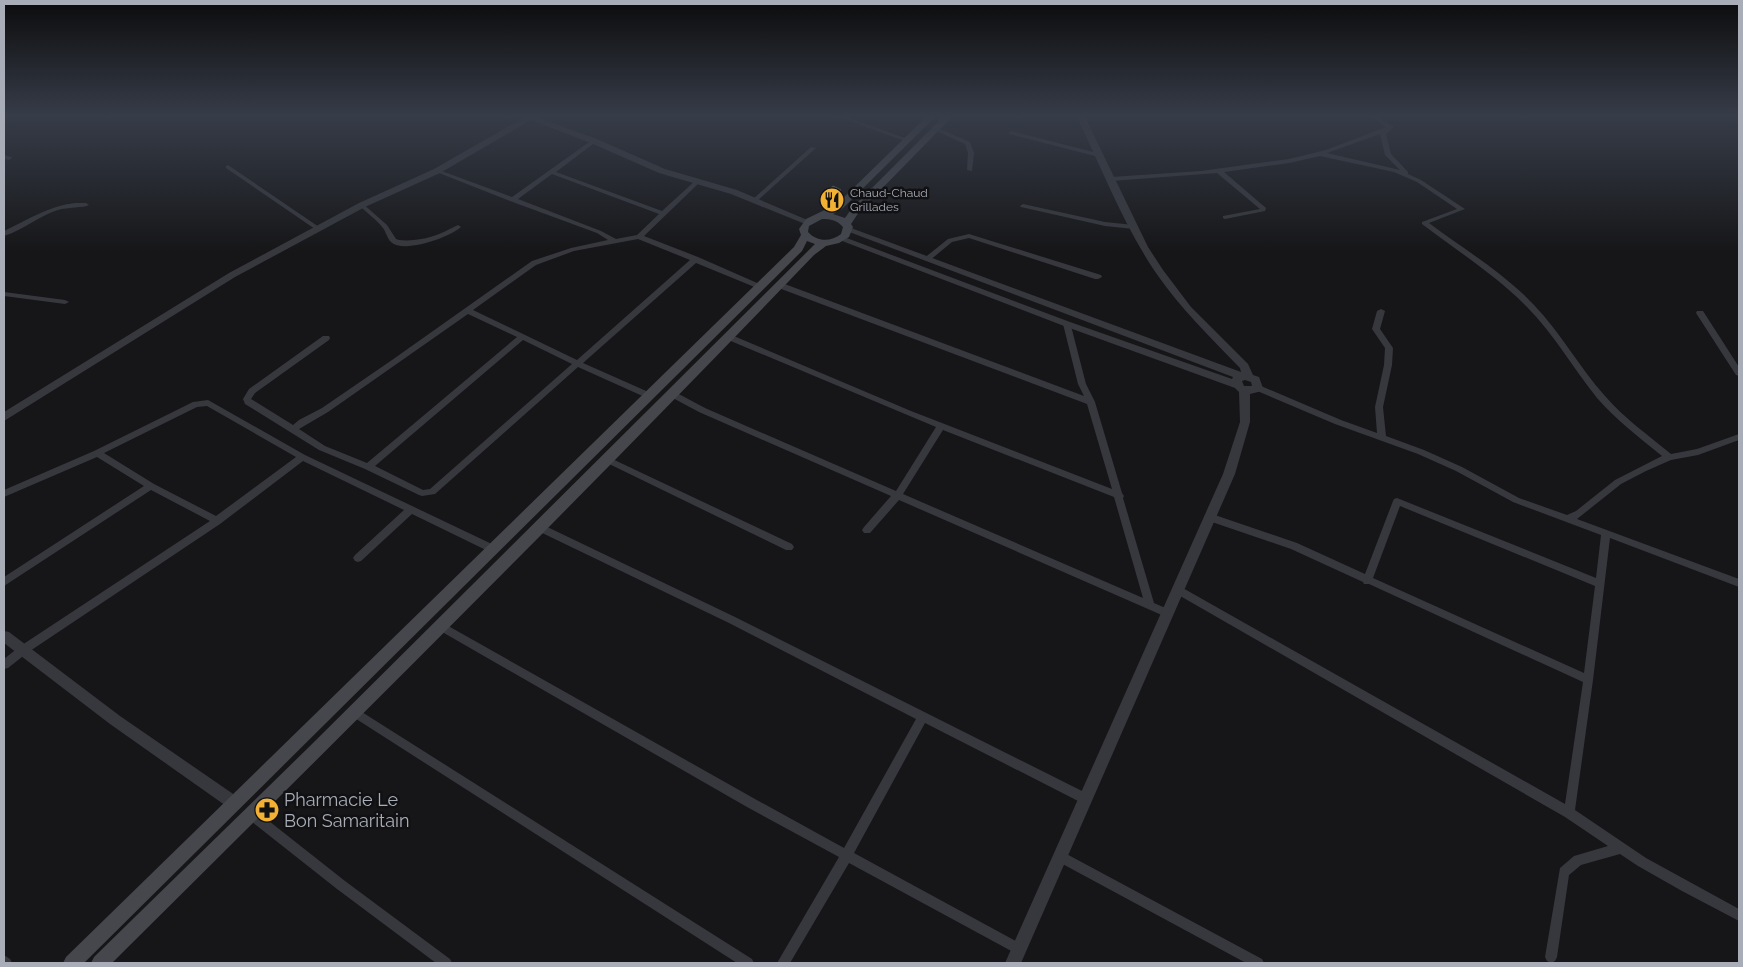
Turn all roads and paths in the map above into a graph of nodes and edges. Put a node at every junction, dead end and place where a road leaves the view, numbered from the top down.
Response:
1 (452, 162) edge
2 (565, 162) edge
3 (640, 162) edge
4 (797, 162) edge
5 (885, 162) edge
6 (903, 162) edge
7 (970, 162) edge
8 (1103, 162) edge
9 (1283, 162) edge
10 (1358, 162) edge
11 (1395, 162) edge
12 (228, 167) dead end
13 (970, 170) dead end
14 (437, 171) junction
15 (1218, 171) junction
16 (551, 172) junction
17 (1408, 176) junction
18 (1111, 179) junction
19 (698, 181) junction
20 (512, 200) junction
21 (755, 200) junction
22 (86, 205) dead end
23 (362, 205) junction
24 (1023, 206) dead end
25 (664, 214) junction
26 (822, 216) junction
27 (1225, 217) dead end
28 (808, 222) junction
29 (458, 227) dead end
30 (847, 227) junction
31 (1134, 227) junction
32 (317, 228) junction
33 (4, 234) edge
34 (805, 236) junction
35 (639, 237) junction
36 (841, 239) junction
37 (614, 241) junction
38 (823, 243) junction
39 (696, 259) junction
40 (927, 259) junction
41 (1098, 277) dead end
42 (760, 286) junction
43 (779, 286) junction
44 (4, 294) edge
45 (65, 302) dead end
46 (467, 310) junction
47 (1381, 311) dead end
48 (1700, 313) dead end
49 (1067, 324) junction
50 (522, 337) junction
51 (729, 337) junction
52 (326, 338) dead end
53 (578, 364) junction
54 (1739, 372) edge
55 (1243, 382) junction
56 (1258, 388) joint
57 (672, 394) junction
58 (650, 396) junction
59 (1091, 402) junction
60 (4, 417) edge
61 (941, 426) junction
62 (293, 429) junction
63 (1382, 436) junction
64 (1739, 437) edge
65 (97, 453) junction
66 (302, 457) junction
67 (1669, 457) junction
68 (606, 459) junction
69 (368, 467) junction
70 (151, 486) junction
71 (4, 494) edge
72 (897, 496) junction
73 (1120, 496) junction
74 (411, 509) junction
75 (1209, 517) junction
76 (1568, 519) junction
77 (217, 521) junction
78 (539, 527) junction
79 (866, 530) dead end
80 (1606, 533) junction
81 (789, 547) dead end
82 (493, 549) junction
83 (358, 558) dead end
84 (1367, 581) junction
85 (4, 582) edge
86 (1739, 583) edge
87 (1600, 584) junction
88 (1178, 590) junction
89 (1150, 605) junction
90 (1167, 613) junction
91 (440, 626) junction
92 (4, 636) edge
93 (23, 650) junction
94 (4, 665) edge
95 (1588, 680) junction
96 (354, 712) junction
97 (923, 717) junction
98 (1086, 799) junction
99 (234, 803) junction
100 (1569, 813) junction
101 (251, 814) junction
102 (1622, 848) junction
103 (846, 856) junction
104 (1061, 857) junction
105 (1739, 915) edge
106 (1019, 949) junction
107 (1551, 957) dead end
108 (72, 963) edge
109 (100, 963) edge
110 (446, 963) edge
111 (748, 963) edge
112 (783, 963) edge
113 (1013, 963) edge
114 (1258, 963) edge

1 - 14 street
2 - 16 street
3 - 19 street
4 - 21 street
5 - 26 main road
6 - 30 main road
7 - 13 street
8 - 18 street
9 - 15 street
10 - 17 street
11 - 17 street
12 - 32 street
14 - 20 street
14 - 23 street
15 - 18 street
15 - 27 street
16 - 20 street
16 - 25 street
17 - 67 street
18 - 31 street
19 - 21 street
19 - 25 street
20 - 37 street
21 - 28 street
22 - 33 street
23 - 29 street
23 - 32 street
24 - 31 street
25 - 35 street
26 - 28 main road
26 - 30 main road
28 - 34 main road
30 - 36 main road
30 - 40 street
31 - 55 street
32 - 60 street
34 - 38 main road
34 - 42 main road
35 - 37 street
35 - 39 street
36 - 38 main road
36 - 49 street
37 - 46 street
38 - 43 main road
39 - 42 street
39 - 53 street
40 - 41 street
40 - 55 street
42 - 58 main road
43 - 51 main road
43 - 59 street
44 - 45 street
46 - 50 street
46 - 62 street
47 - 63 street
48 - 54 street
49 - 55 street
49 - 59 street
50 - 53 street
50 - 69 street
51 - 57 main road
51 - 61 street
52 - 62 street
53 - 58 street
53 - 69 street
55 - 56 street
55 - 75 street
56 - 63 street
57 - 68 main road
57 - 72 street
58 - 82 main road
59 - 73 street
61 - 72 street
61 - 73 street
62 - 69 street
63 - 76 street
64 - 67 street
65 - 66 street
65 - 70 street
65 - 71 street
66 - 74 street
66 - 77 street
67 - 76 street
68 - 78 main road
68 - 81 street
70 - 77 street
70 - 85 street
72 - 79 street
72 - 89 street
73 - 89 street
74 - 82 street
74 - 83 street
75 - 84 street
75 - 88 street
76 - 80 street
77 - 93 street
78 - 91 main road
78 - 97 street
80 - 86 street
80 - 87 street
82 - 99 main road
84 - 87 street
84 - 95 street
87 - 95 street
88 - 90 street
88 - 100 street
89 - 90 street
90 - 98 street
91 - 96 main road
91 - 103 street
92 - 93 street
93 - 94 street
93 - 99 street
95 - 100 street
96 - 101 main road
96 - 111 street
97 - 98 street
97 - 103 street
98 - 104 street
99 - 108 main road
100 - 102 street
101 - 109 main road
101 - 110 street
102 - 105 street
102 - 107 street
103 - 106 street
103 - 112 street
104 - 106 street
104 - 114 street
106 - 113 street

